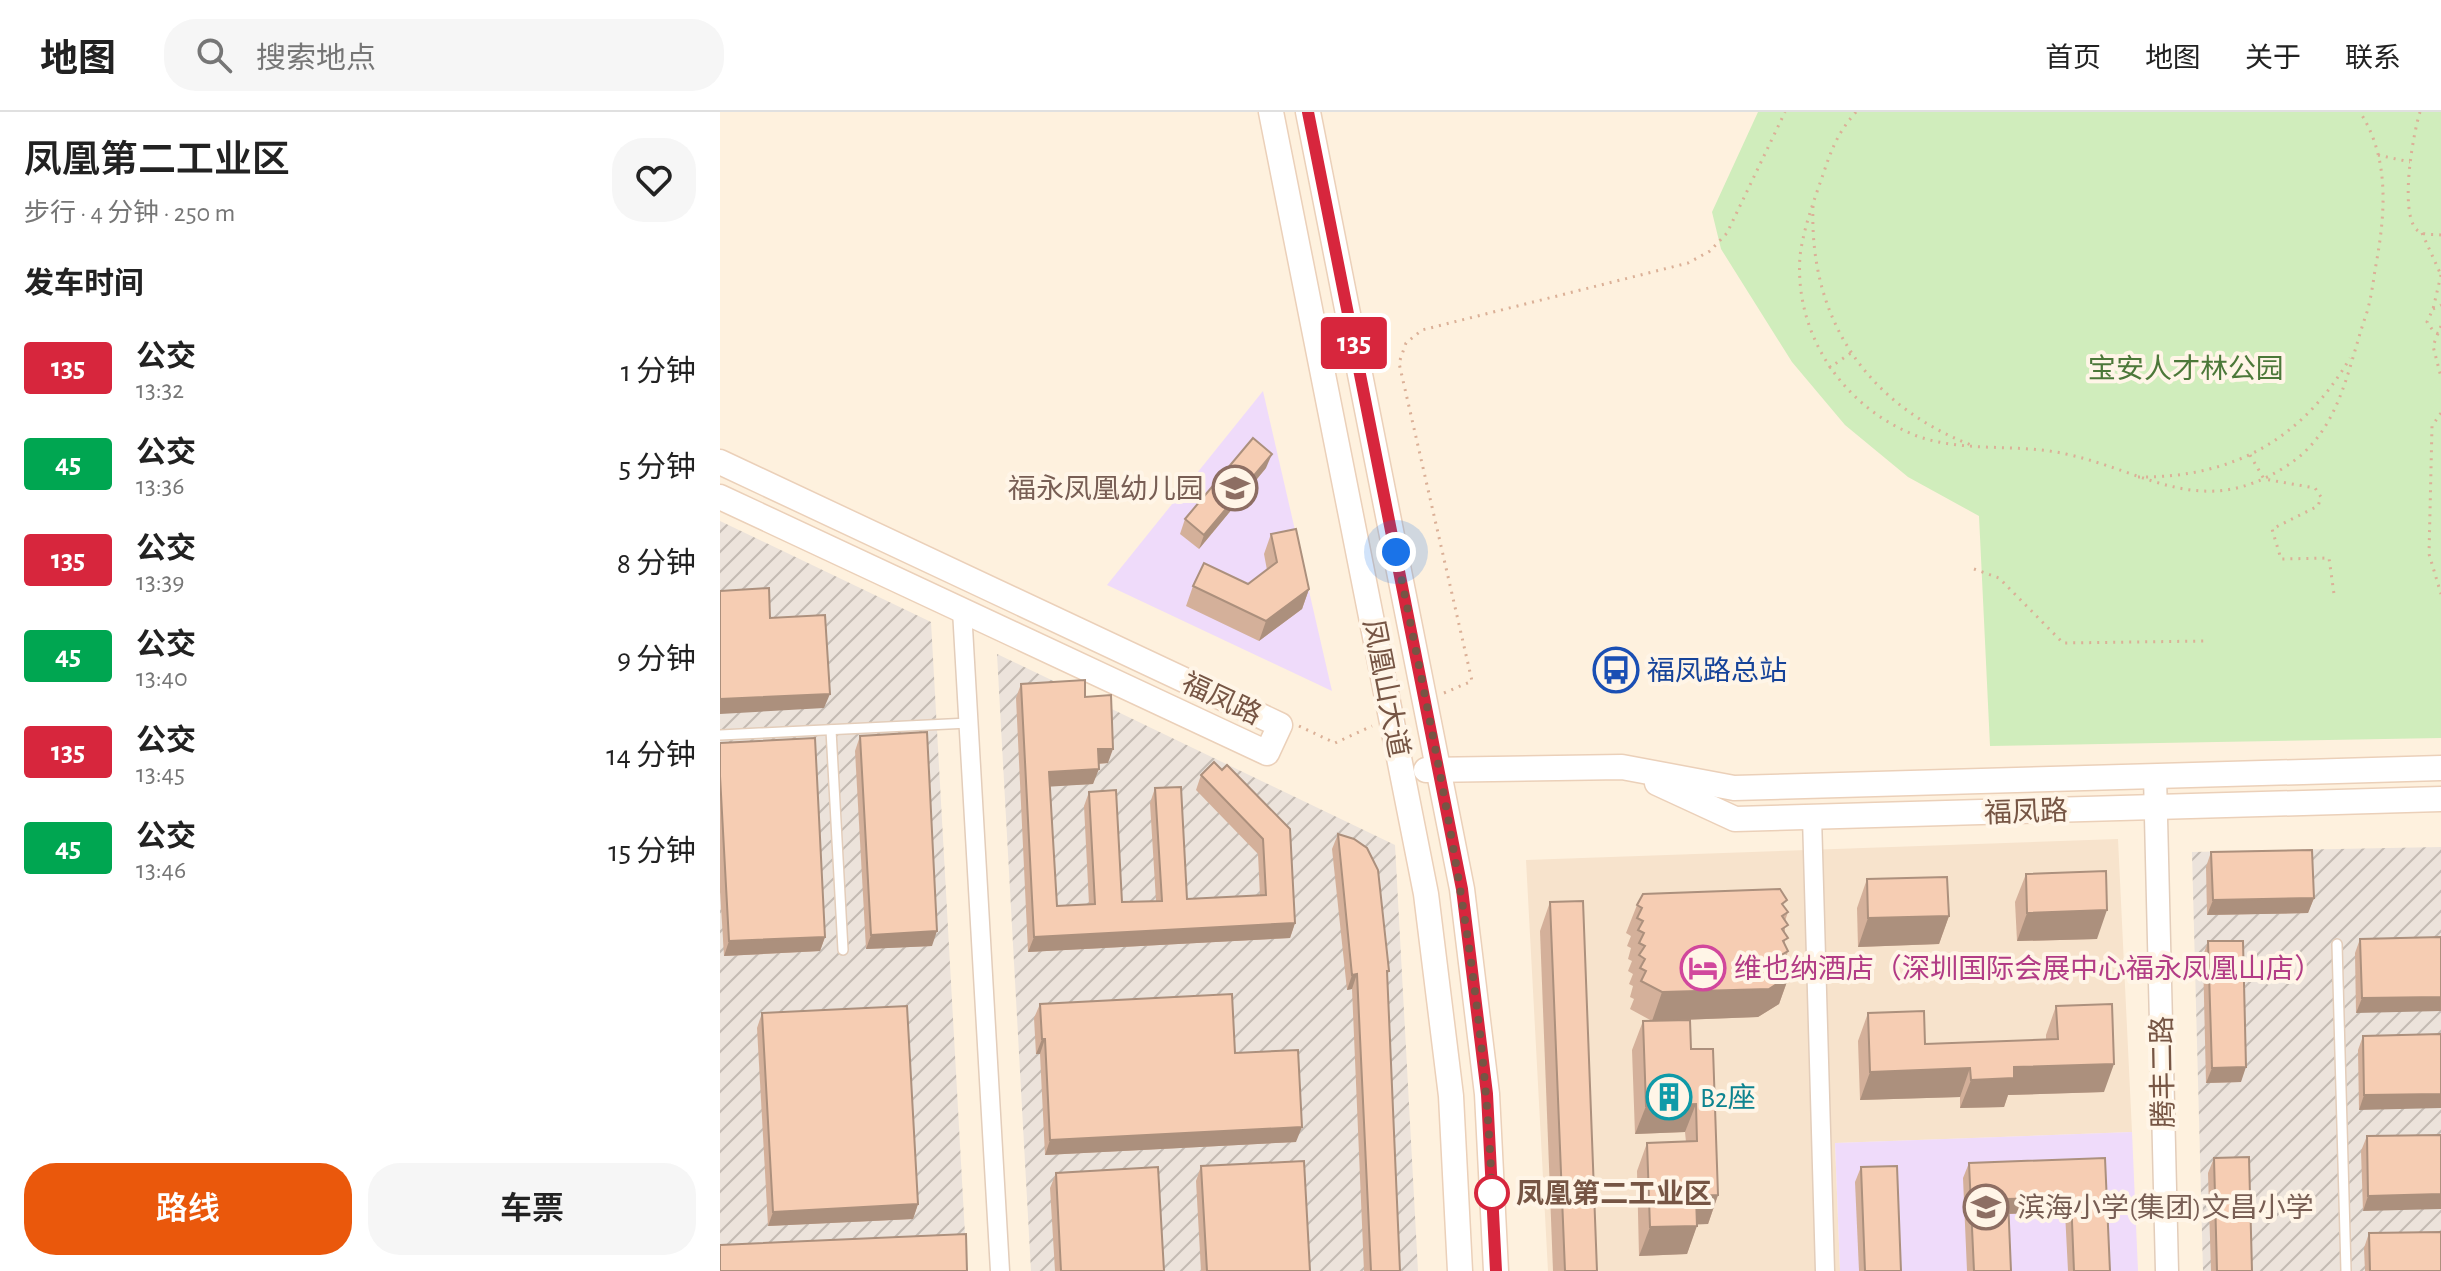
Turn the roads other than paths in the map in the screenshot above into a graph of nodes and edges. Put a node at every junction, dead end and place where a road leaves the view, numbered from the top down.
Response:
1 (1271, 112) edge
2 (1308, 112) edge
3 (720, 462) edge
4 (720, 497) edge
5 (962, 610) junction
6 (969, 723) junction
7 (831, 730) junction
8 (720, 735) edge
9 (1622, 767) junction
10 (2441, 768) edge
11 (1403, 770) junction
12 (1440, 770) junction
13 (2155, 776) junction
14 (2441, 799) edge
15 (2155, 807) junction
16 (1812, 817) junction
17 (2337, 944) dead end
18 (843, 950) dead end
19 (1000, 1271) edge
20 (1460, 1271) edge
21 (1496, 1271) edge
22 (1825, 1271) edge
23 (2167, 1271) edge
24 (2346, 1271) edge

1 - 11 main road, 凤凰山大道
2 - 12 main road, 凤凰山大道
3 - 5 main road, 福凤路
4 - 5 main road, 福凤路
5 - 6 street
6 - 7 lane
6 - 19 street
7 - 8 lane
7 - 18 lane
9 - 12 main road, 福凤路
9 - 13 main road, 福凤路
9 - 16 main road, 福凤路
10 - 13 main road, 福凤路
11 - 12 main road, 福凤路
11 - 20 main road, 凤凰山大道
12 - 21 main road, 凤凰山大道
13 - 15 street, 腾丰二路
14 - 15 main road, 福凤路
15 - 16 main road, 福凤路
15 - 23 street, 腾丰二路
16 - 22 street
17 - 24 lane

